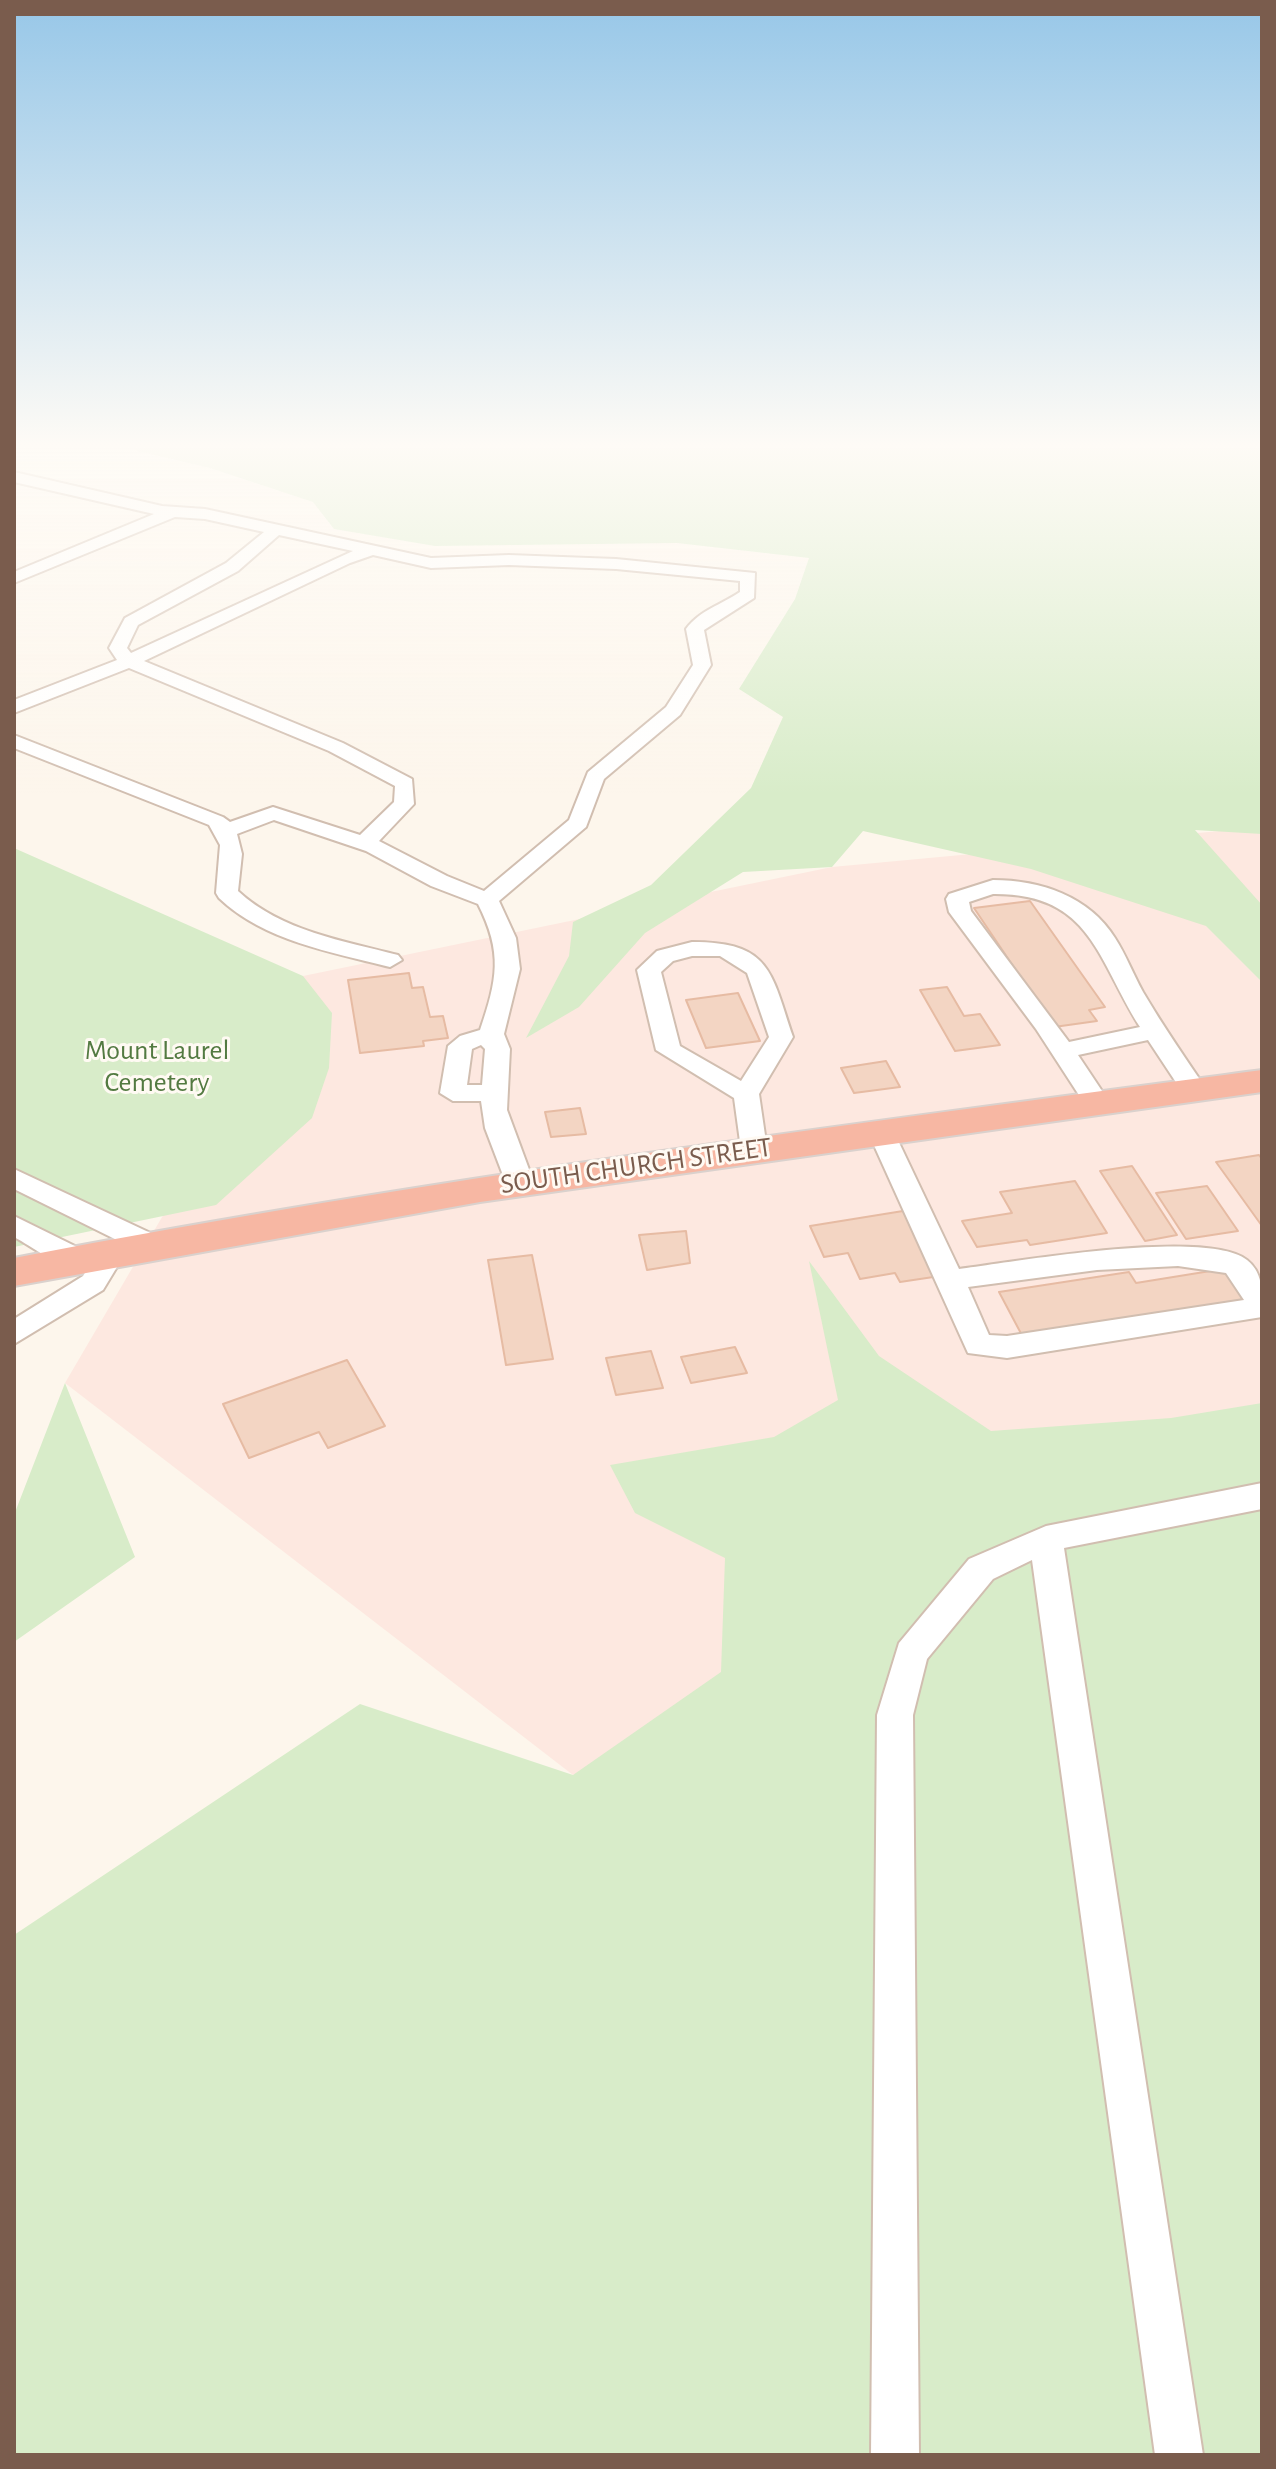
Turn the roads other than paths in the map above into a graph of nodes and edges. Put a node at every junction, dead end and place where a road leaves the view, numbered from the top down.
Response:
1 (47, 564) edge
2 (235, 564) edge
3 (333, 564) edge
4 (618, 564) edge
5 (14, 578) edge
6 (128, 661) junction
7 (14, 707) edge
8 (14, 741) edge
9 (229, 830) junction
10 (364, 843) junction
11 (487, 900) junction
12 (390, 960) dead end
13 (1155, 1031) junction
14 (490, 1038) junction
15 (1063, 1051) junction
16 (1262, 1081) edge
17 (1194, 1090) junction
18 (496, 1093) junction
19 (746, 1094) junction
20 (1097, 1103) junction
21 (881, 1132) junction
22 (754, 1149) junction
23 (14, 1178) edge
24 (520, 1183) junction
25 (49, 1195) junction
26 (14, 1222) edge
27 (149, 1244) junction
28 (94, 1256) junction
29 (14, 1272) edge
30 (950, 1280) junction
31 (14, 1333) edge
32 (1262, 1496) edge
33 (1046, 1539) junction
34 (895, 2455) edge
35 (1179, 2455) edge

1 - 5 street
2 - 6 street
3 - 6 street
4 - 11 street
6 - 7 street
6 - 10 street
8 - 9 street
9 - 10 street
9 - 12 street
10 - 11 street
11 - 14 street
13 - 15 street
13 - 15 street
13 - 17 street
14 - 18 street
14 - 18 street
15 - 20 street
16 - 17 highway, SOUTH CHURCH STREET
17 - 20 highway, SOUTH CHURCH STREET
18 - 24 street
19 - 19 street
19 - 22 street
20 - 21 highway, SOUTH CHURCH STREET
21 - 22 highway, SOUTH CHURCH STREET
21 - 30 street
22 - 24 highway, SOUTH CHURCH STREET
23 - 25 street
24 - 27 highway, SOUTH CHURCH STREET
25 - 26 street
25 - 27 street
26 - 28 street
27 - 28 highway, SOUTH CHURCH STREET
28 - 29 highway, SOUTH CHURCH STREET
28 - 31 street
30 - 30 street
32 - 33 street
33 - 34 street
33 - 35 street

